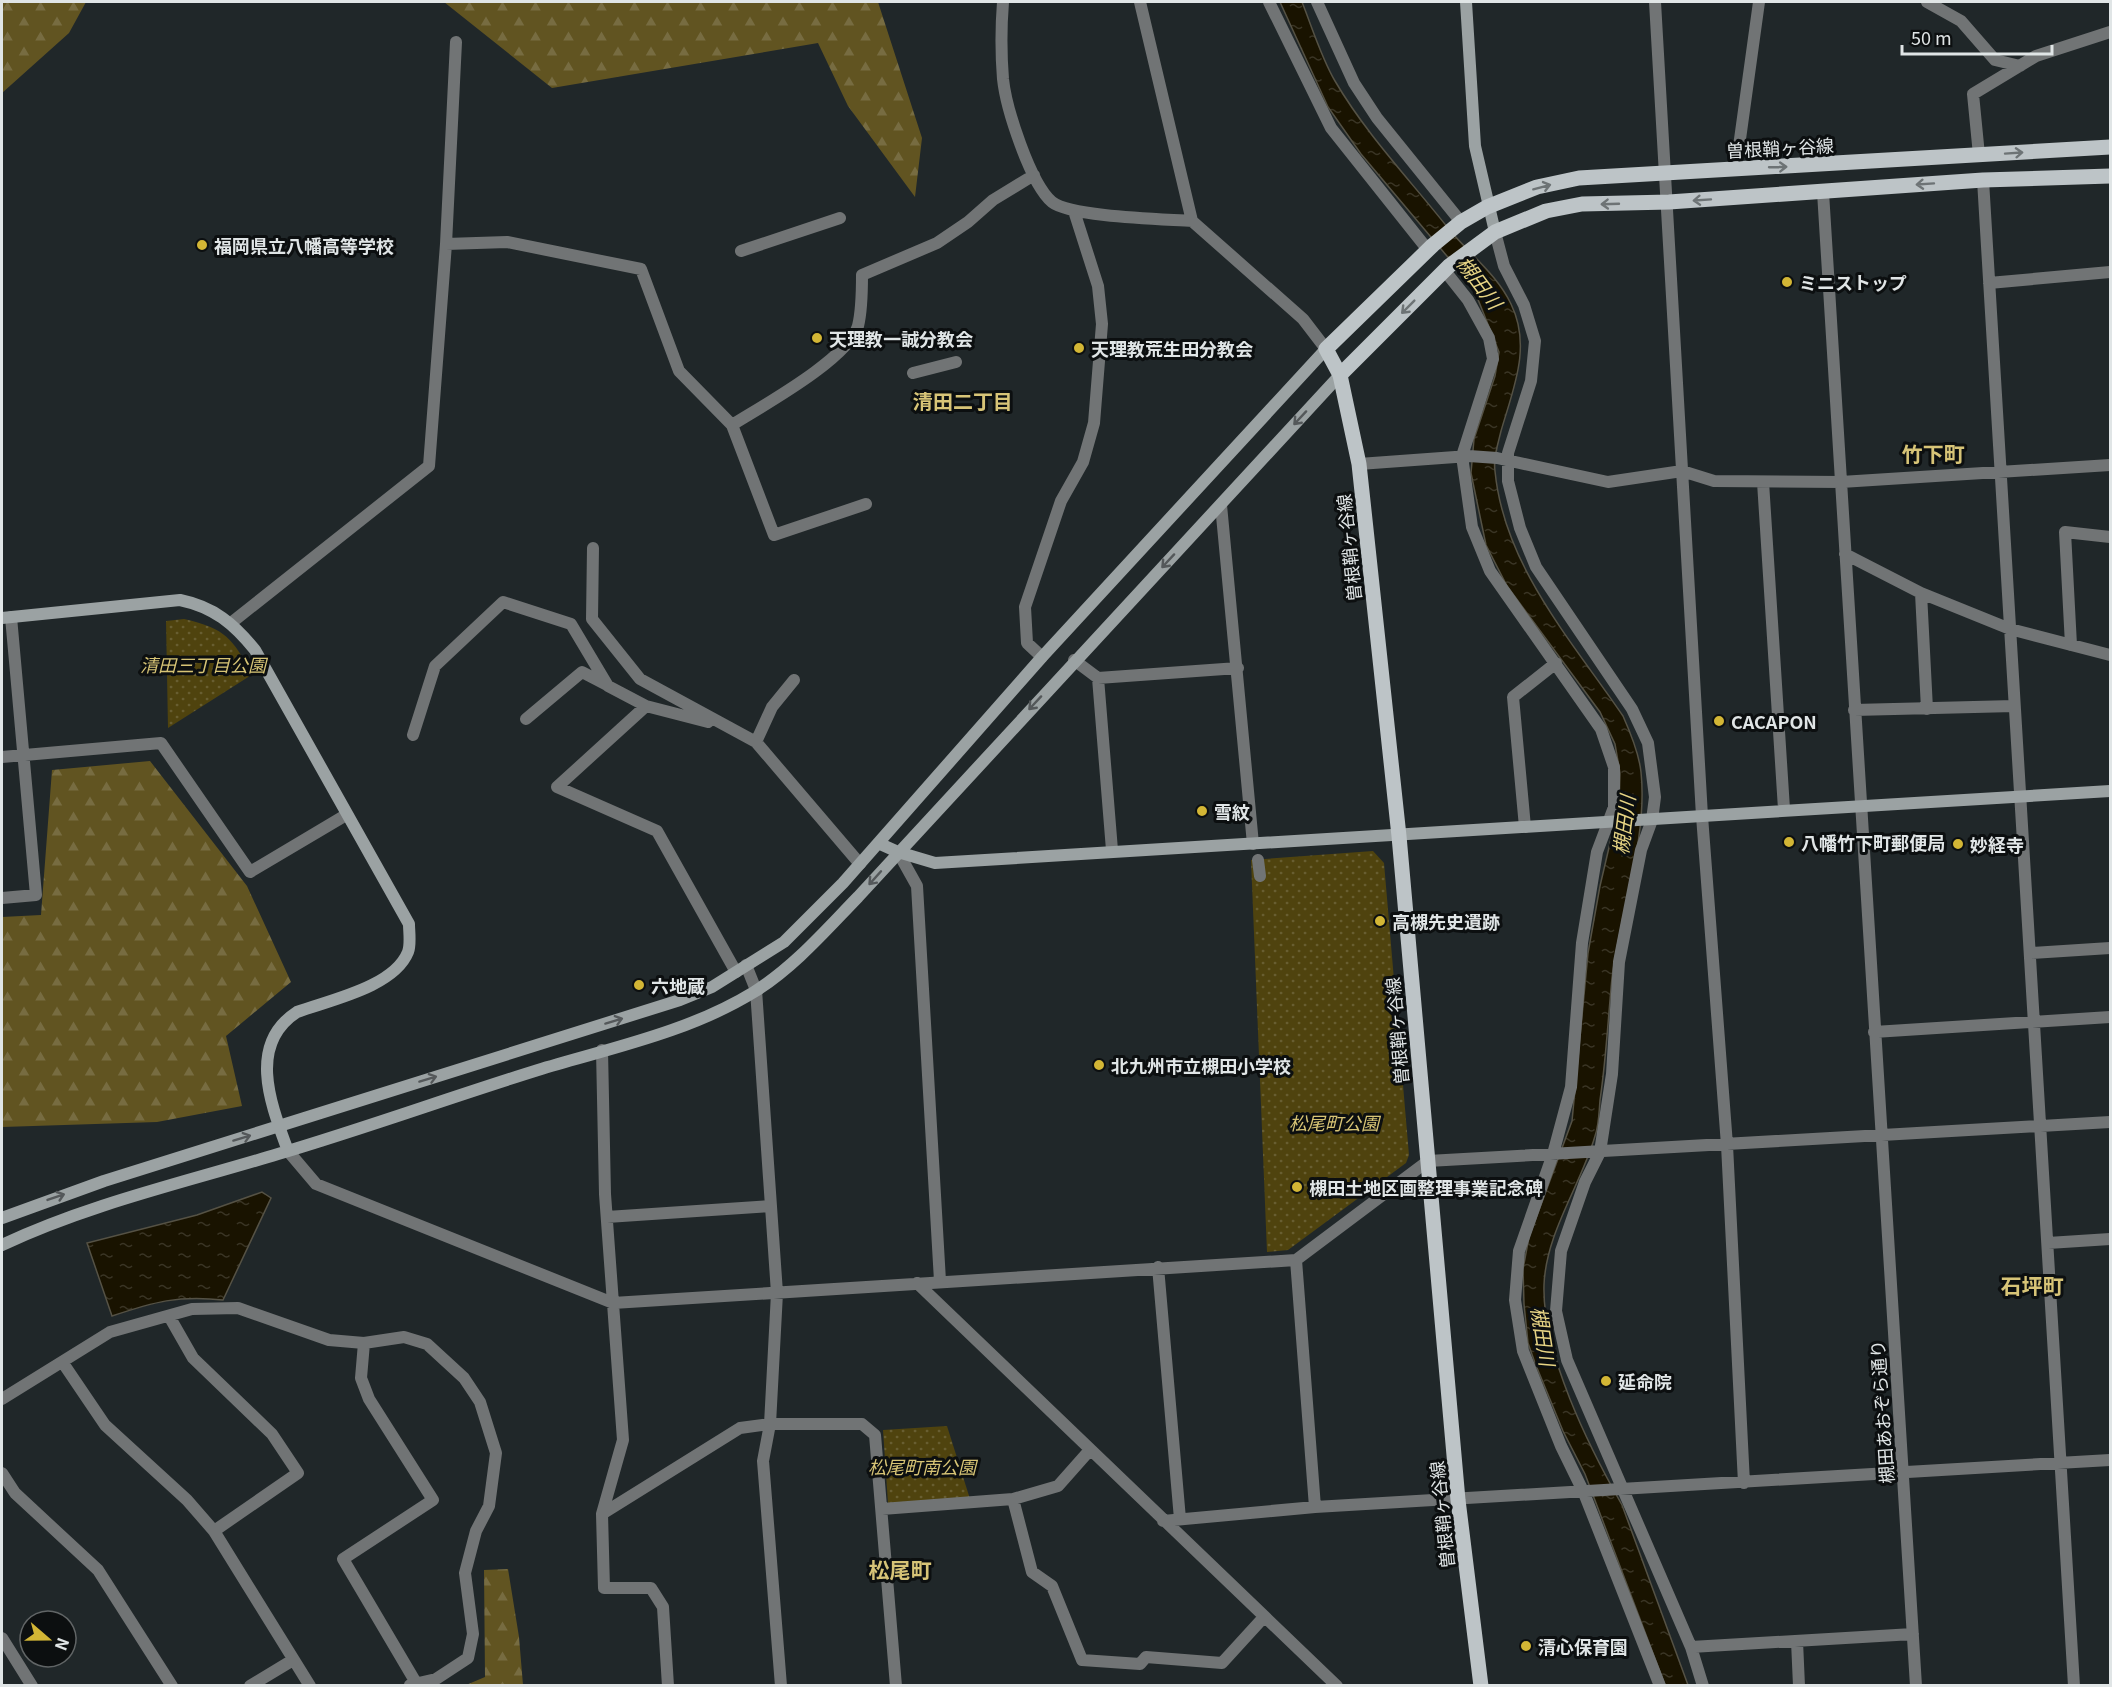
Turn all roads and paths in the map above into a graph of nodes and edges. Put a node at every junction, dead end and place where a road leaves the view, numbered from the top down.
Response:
1 (1004, 2) edge
2 (1140, 2) edge
3 (1269, 2) edge
4 (1317, 2) edge
5 (1466, 2) edge
6 (1655, 2) edge
7 (1758, 2) edge
8 (1927, 2) edge
9 (2110, 32) edge
10 (456, 42) dead end
11 (2020, 66) junction
12 (2110, 147) edge
13 (1979, 155) junction
14 (1736, 168) junction
15 (1666, 173) junction
16 (1034, 175) junction
17 (2110, 176) edge
18 (1983, 180) junction
19 (1823, 192) junction
20 (1669, 202) junction
21 (1487, 207) junction
22 (1074, 211) junction
23 (840, 218) dead end
24 (1192, 221) junction
25 (1461, 222) junction
26 (1495, 232) junction
27 (446, 243) junction
28 (1430, 248) junction
29 (741, 251) dead end
30 (1447, 268) junction
31 (2110, 272) edge
32 (1989, 283) junction
33 (1326, 350) junction
34 (956, 362) dead end
35 (913, 373) dead end
36 (1340, 375) junction
37 (732, 425) junction
38 (1465, 456) junction
39 (1503, 460) junction
40 (1359, 464) junction
41 (2110, 465) edge
42 (1682, 471) junction
43 (2000, 472) junction
44 (1763, 482) junction
45 (1840, 482) junction
46 (866, 504) dead end
47 (1221, 505) junction
48 (2110, 537) edge
49 (593, 548) dead end
50 (1845, 554) junction
51 (1921, 592) junction
52 (6, 617) edge
53 (231, 623) junction
54 (2010, 629) junction
55 (2071, 645) junction
56 (2110, 655) edge
57 (1042, 657) junction
58 (1074, 660) junction
59 (1556, 663) junction
60 (1238, 668) junction
61 (1098, 678) junction
62 (794, 680) dead end
63 (608, 686) junction
64 (646, 706) junction
65 (2014, 706) junction
66 (1927, 709) junction
67 (1854, 710) junction
68 (526, 719) dead end
69 (727, 726) junction
70 (413, 735) dead end
71 (756, 742) junction
72 (23, 755) junction
73 (2, 757) edge
74 (2110, 791) edge
75 (2021, 796) junction
76 (1860, 806) junction
77 (1784, 809) junction
78 (346, 815) junction
79 (1702, 816) junction
80 (1612, 820) junction
81 (1646, 820) junction
82 (1525, 827) junction
83 (1399, 836) junction
84 (878, 843) junction
85 (1253, 844) junction
86 (1112, 850) junction
87 (898, 852) junction
88 (1258, 860) dead end
89 (860, 864) junction
90 (1260, 876) dead end
91 (2, 898) edge
92 (2110, 948) edge
93 (2031, 953) junction
94 (741, 968) junction
95 (756, 990) junction
96 (2110, 1017) edge
97 (2035, 1020) junction
98 (1874, 1032) junction
99 (602, 1050) junction
100 (2110, 1122) edge
101 (279, 1126) junction
102 (2041, 1126) junction
103 (1881, 1135) junction
104 (1728, 1144) junction
105 (288, 1151) junction
106 (1596, 1152) junction
107 (1557, 1153) junction
108 (1428, 1161) junction
109 (771, 1206) junction
110 (607, 1217) junction
111 (2, 1218) edge
112 (2110, 1239) edge
113 (2048, 1243) junction
114 (2, 1245) edge
115 (1296, 1260) junction
116 (1158, 1267) junction
117 (940, 1281) junction
118 (916, 1283) junction
119 (777, 1293) junction
120 (613, 1303) junction
121 (170, 1316) junction
122 (364, 1343) junction
123 (63, 1363) junction
124 (2, 1399) edge
125 (770, 1424) junction
126 (1089, 1451) junction
127 (2110, 1460) edge
128 (2061, 1464) junction
129 (2, 1473) edge
130 (1903, 1473) junction
131 (1744, 1483) junction
132 (1625, 1491) junction
133 (1584, 1493) junction
134 (1013, 1499) junction
135 (1458, 1500) junction
136 (1315, 1507) junction
137 (882, 1509) junction
138 (602, 1514) junction
139 (1180, 1519) junction
140 (1162, 1521) junction
141 (214, 1531) junction
142 (1264, 1617) junction
143 (1913, 1634) junction
144 (2, 1638) edge
145 (1797, 1641) junction
146 (1691, 1647) junction
147 (293, 1660) junction
148 (412, 1684) edge
149 (32, 1686) edge
150 (172, 1686) edge
151 (250, 1686) edge
152 (310, 1686) edge
153 (668, 1686) edge
154 (781, 1686) edge
155 (896, 1686) edge
156 (1336, 1686) edge
157 (1481, 1686) edge
158 (1660, 1686) edge
159 (1703, 1686) edge
160 (1799, 1686) edge
161 (1916, 1686) edge
162 (2074, 1686) edge

1 - 16 street
2 - 24 street
3 - 28 street
4 - 25 street
5 - 21 street
6 - 15 street
7 - 14 street
8 - 11 street
9 - 11 street
10 - 27 street
11 - 13 street
13 -> 12 main road, 曽根鞘ヶ谷線
14 -> 13 main road, 曽根鞘ヶ谷線
14 - 15 main road, 曽根鞘ヶ谷線
15 - 20 street
21 -> 15 main road, 曽根鞘ヶ谷線
16 - 22 street
16 - 37 street
17 - 18 main road
18 -> 19 main road
18 - 32 street
19 -> 20 main road
19 - 45 street, 槻田あおぞら通り
20 -> 26 main road
20 - 42 street
21 - 25 main road, 曽根鞘ヶ谷線
21 - 26 street
22 - 24 street
22 - 57 street
23 - 29 street
24 - 33 street
25 - 28 main road, 曽根鞘ヶ谷線
26 - 30 main road
26 - 39 street
27 - 37 street
27 - 53 street
28 - 33 main road
30 -> 36 main road
30 - 38 street
31 - 32 street
32 - 43 street
33 - 36 main road, 曽根鞘ヶ谷線
33 - 57 street
34 - 35 street
36 - 40 main road, 曽根鞘ヶ谷線
36 -> 47 street
37 - 46 street
38 - 39 street
38 - 40 street
38 - 59 street
39 - 42 street
39 - 81 street
40 - 83 main road, 曽根鞘ヶ谷線
41 - 43 street
42 - 44 street
42 - 79 street
43 - 45 street
43 - 54 street
44 - 45 street
44 - 77 street
45 - 50 street, 槻田あおぞら通り
47 -> 58 street
47 - 60 street
48 - 55 street
49 - 69 street
50 - 51 street
50 - 67 street, 槻田あおぞら通り
51 - 54 street
51 - 66 street
52 - 53 street
52 - 72 street
53 - 78 street
54 - 55 street
54 - 65 street
55 - 56 street
57 - 84 street
58 - 61 street
58 -> 87 street
59 - 80 street
59 - 82 street
60 - 61 street
60 - 85 street
61 - 86 street
62 - 71 street
63 - 64 street
63 - 68 street
63 - 70 street
64 - 69 street
64 - 94 street
65 - 66 street
65 - 75 street
66 - 67 street
67 - 76 street, 槻田あおぞら通り
69 - 71 street
71 - 89 street
72 - 73 street
72 - 78 street
72 - 91 street
74 - 75 street
75 - 76 street
75 - 93 street
76 - 77 street
76 - 98 street, 槻田あおぞら通り
77 - 79 street
78 - 101 street
79 - 81 street
79 - 104 street
80 - 81 street
80 - 82 street
80 - 107 street
81 - 106 street
82 - 83 street
83 - 85 street
83 - 108 main road, 曽根鞘ヶ谷線
84 - 87 street
84 - 89 street
85 - 86 street
86 - 87 street
87 -> 95 street
87 - 117 street
88 - 90 street
89 - 94 street
92 - 93 street
93 - 97 street
94 - 95 street
101 -> 94 street
95 - 99 street
95 - 109 street
96 - 97 street
97 - 98 street
97 - 102 street
98 - 103 street, 槻田あおぞら通り
99 - 105 street
99 - 110 street
100 - 102 street
101 - 105 street
111 -> 101 street
102 - 103 street
102 - 113 street
103 - 104 street
103 - 130 street, 槻田あおぞら通り
104 - 106 street
104 - 131 street
105 - 114 street
105 - 120 street
106 - 107 street
106 - 132 street
107 - 108 street
107 - 133 street
108 - 115 street
108 - 135 main road, 曽根鞘ヶ谷線
109 - 110 street
109 - 119 street
110 - 120 street
112 - 113 street
113 - 128 street
115 - 116 street
115 - 136 street
116 - 117 street
116 - 139 street
117 - 118 street
118 - 119 street
118 - 126 street
119 - 120 street
119 - 125 street
120 - 138 street
121 - 122 street
121 - 123 street
121 - 141 street
122 - 148 street
122 - 148 street
123 - 124 street
123 - 141 street
125 - 137 street
125 - 138 street
125 - 154 street
126 - 134 street
126 - 140 street
127 - 128 street
128 - 130 street
128 - 162 street
129 - 150 street
130 - 131 street
130 - 143 street, 槻田あおぞら通り
131 - 132 street
132 - 133 street
132 - 146 street
133 - 135 street
133 - 158 street
134 - 137 street
134 - 142 street
135 - 136 street
135 - 157 main road, 曽根鞘ヶ谷線
136 - 139 street
137 - 155 street
138 - 153 street
139 - 140 street
140 - 142 street
141 - 147 street
142 - 156 street
143 - 145 street
143 - 161 street, 槻田あおぞら通り
144 - 149 street
145 - 146 street
145 - 160 street
146 - 159 street
147 - 151 street
147 - 152 street

